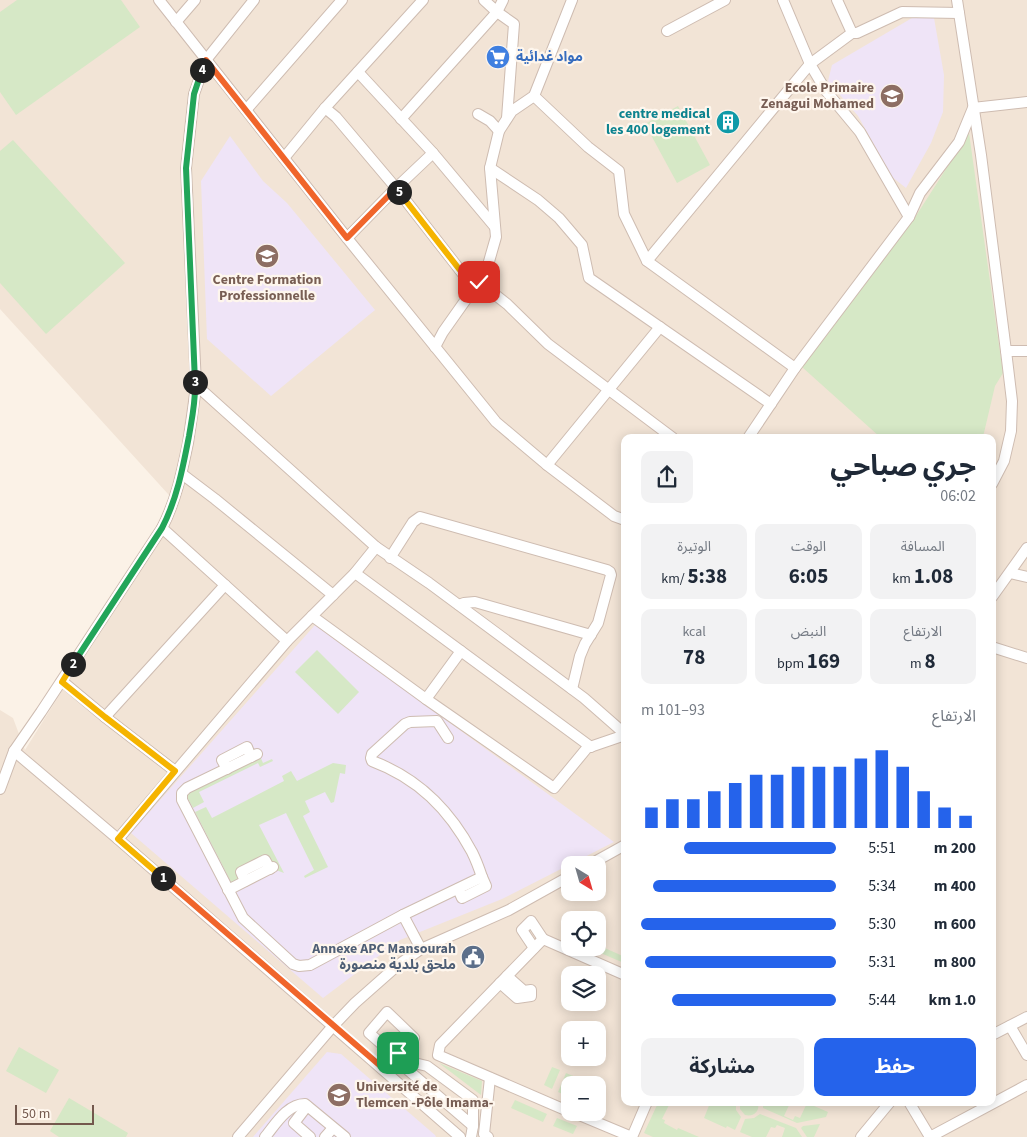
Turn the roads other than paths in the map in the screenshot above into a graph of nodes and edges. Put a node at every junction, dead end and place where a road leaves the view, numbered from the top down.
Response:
1 (159, 0) edge
2 (195, 0) edge
3 (254, 0) edge
4 (342, 0) edge
5 (423, 0) edge
6 (484, 0) edge
7 (503, 0) edge
8 (572, 0) edge
9 (725, 0) edge
10 (783, 0) edge
11 (837, 0) edge
12 (957, 0) edge
13 (497, 12) junction
14 (959, 13) junction
15 (176, 22) junction
16 (667, 31) dead end
17 (852, 33) junction
18 (206, 60) junction
19 (810, 64) junction
20 (358, 72) junction
21 (534, 96) junction
22 (1027, 102) edge
23 (325, 108) junction
24 (974, 108) junction
25 (246, 110) junction
26 (478, 114) dead end
27 (401, 119) junction
28 (506, 119) junction
29 (499, 131) junction
30 (433, 153) junction
31 (284, 158) junction
32 (490, 168) junction
33 (396, 188) junction
34 (908, 217) junction
35 (495, 227) junction
36 (347, 238) junction
37 (647, 261) junction
38 (479, 282) junction
39 (660, 327) junction
40 (435, 347) junction
41 (1027, 350) edge
42 (1006, 351) junction
43 (795, 368) junction
44 (196, 385) junction
45 (609, 390) junction
46 (771, 404) junction
47 (668, 434) edge
48 (751, 434) edge
49 (547, 465) junction
50 (182, 474) junction
51 (996, 476) edge
52 (621, 519) edge
53 (162, 528) junction
54 (376, 547) junction
55 (1027, 548) edge
56 (390, 558) junction
57 (355, 573) junction
58 (1010, 573) junction
59 (1027, 576) edge
60 (225, 585) junction
61 (996, 592) edge
62 (332, 595) junction
63 (459, 605) junction
64 (312, 616) junction
65 (591, 635) junction
66 (287, 641) junction
67 (996, 648) edge
68 (461, 651) junction
69 (1027, 658) edge
70 (62, 682) junction
71 (572, 689) junction
72 (426, 699) junction
73 (105, 717) junction
74 (621, 731) edge
75 (621, 736) edge
76 (448, 738) dead end
77 (591, 746) junction
78 (14, 751) junction
79 (254, 756) dead end
80 (175, 771) junction
81 (0, 790) edge
82 (118, 839) junction
83 (621, 847) edge
84 (605, 856) edge
85 (272, 868) dead end
86 (561, 881) edge
87 (228, 890) junction
88 (403, 915) junction
89 (543, 938) junction
90 (534, 948) junction
91 (421, 949) junction
92 (621, 973) edge
93 (1027, 1017) edge
94 (333, 1026) junction
95 (1010, 1026) junction
96 (996, 1033) edge
97 (438, 1055) junction
98 (1027, 1055) edge
99 (394, 1058) junction
100 (406, 1061) junction
101 (427, 1066) junction
102 (384, 1069) junction
103 (416, 1077) junction
104 (490, 1078) junction
105 (1027, 1085) edge
106 (406, 1088) junction
107 (996, 1102) edge
108 (307, 1106) junction
109 (645, 1106) edge
110 (887, 1106) edge
111 (911, 1106) edge
112 (988, 1106) edge
113 (561, 1108) edge
114 (593, 1121) edge
115 (473, 1126) junction
116 (333, 1128) junction
117 (449, 1133) edge
118 (238, 1137) edge
119 (264, 1137) edge
120 (310, 1137) edge
121 (325, 1137) edge
122 (345, 1137) edge
123 (460, 1137) edge
124 (471, 1137) edge
125 (488, 1137) edge
126 (632, 1137) edge
127 (861, 1137) edge

1 - 15 street
2 - 15 street
3 - 18 street
4 - 25 street
5 - 20 street
6 - 13 street
7 - 13 street
8 - 21 street
9 - 16 street
10 - 19 street
11 - 17 street
12 - 14 street
13 - 27 street
13 - 28 street
14 - 17 street
14 - 24 street
15 - 18 street
17 - 19 street
18 - 25 street
18 - 44 street
19 - 34 street
19 - 37 street
20 - 23 street
20 - 27 street
21 - 28 street
21 - 37 street
22 - 24 street
23 - 31 street
23 - 33 street
24 - 34 street
24 - 42 street
25 - 31 street
26 - 29 street
27 - 30 street
28 - 29 street
29 - 32 street
30 - 33 street
30 - 35 street
31 - 36 street
32 - 35 street
32 - 39 street
33 - 36 street
33 - 38 street
34 - 43 street
35 - 38 street
36 - 40 street
37 - 43 street
38 - 40 street
38 - 45 street
39 - 45 street
39 - 46 street
40 - 49 street
41 - 42 street
42 - 51 street
43 - 46 street
44 - 50 street
44 - 54 street
45 - 47 street
45 - 49 street
46 - 48 street
49 - 52 street
50 - 53 street
50 - 62 street
53 - 60 street
53 - 70 street
54 - 56 street
54 - 57 street
55 - 58 street
56 - 63 street
56 - 65 street
57 - 62 street
57 - 68 street
58 - 59 street
58 - 61 street
60 - 66 street
60 - 73 street
62 - 64 street
63 - 65 street
63 - 71 street
64 - 66 street
64 - 72 street
65 - 71 street
66 - 80 street
67 - 69 street
68 - 72 street
68 - 77 street
70 - 73 street
70 - 78 street
71 - 74 street
72 - 77 street
73 - 80 street
75 - 77 street
76 - 88 street
78 - 81 street
78 - 82 street
79 - 87 street
80 - 82 street
82 - 94 street
83 - 84 street
85 - 87 street
86 - 91 street
87 - 88 street
88 - 91 street
89 - 90 street
89 - 90 street
89 - 92 street
90 - 97 street
91 - 94 street
93 - 95 street
94 - 102 street
94 - 118 street
95 - 96 street
95 - 98 street
97 - 101 street
97 - 104 street
99 - 100 street
99 - 100 street
99 - 102 street
99 - 103 street
100 - 101 street
101 - 103 street
101 - 115 street
102 - 106 street
103 - 106 street
103 - 115 street
104 - 113 street
104 - 125 street
105 - 107 street
106 - 117 street
108 - 116 street
108 - 119 street
108 - 120 street
109 - 126 street
110 - 127 street
111 - 112 street
114 - 126 street
115 - 124 street
116 - 121 street
116 - 122 street
117 - 123 street

